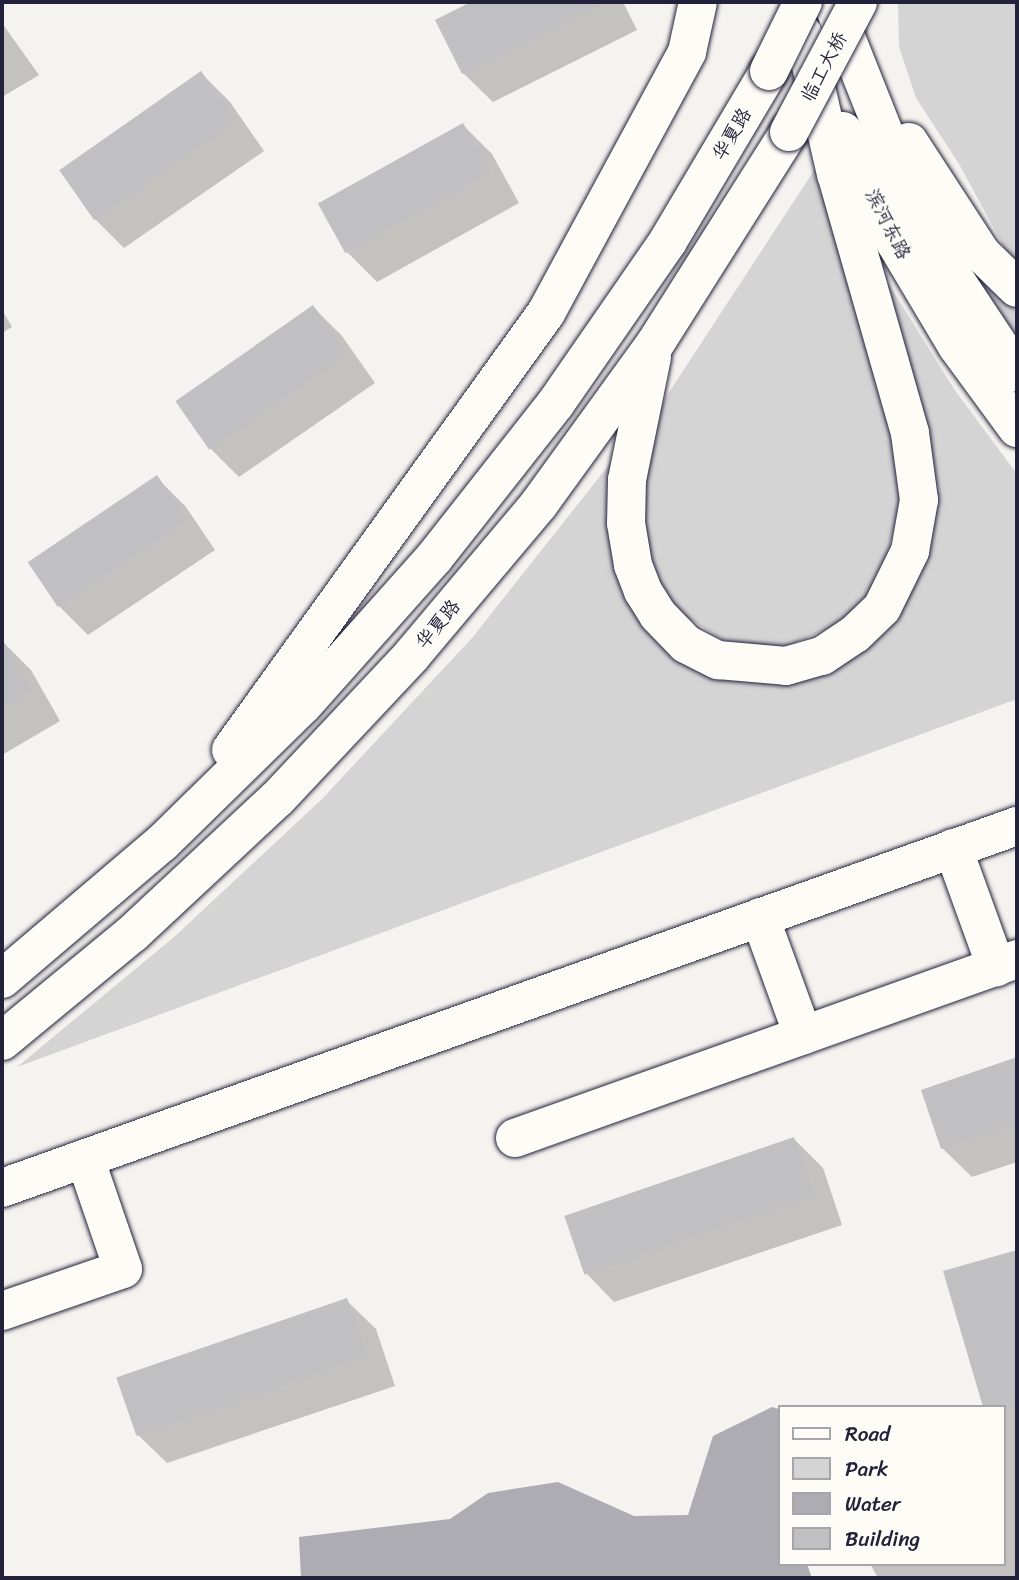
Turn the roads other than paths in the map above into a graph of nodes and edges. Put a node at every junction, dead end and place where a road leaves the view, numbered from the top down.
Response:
1 (698, 2) edge
2 (832, 2) edge
3 (858, 2) edge
4 (800, 13) edge
5 (850, 52) junction
6 (789, 132) joint
7 (1017, 288) edge
8 (655, 344) junction
9 (1017, 373) edge
10 (1017, 428) edge
11 (1017, 825) edge
12 (162, 843) junction
13 (953, 848) junction
14 (760, 917) junction
15 (1007, 963) edge
16 (2, 979) edge
17 (803, 1035) junction
18 (2, 1041) edge
19 (515, 1138) dead end
20 (85, 1158) junction
21 (2, 1188) edge
22 (2, 1311) edge

1 - 12 main road
2 - 5 main road, 滨河东路
3 - 6 main road, 临工大桥, bridge
4 - 8 main road
4 - 10 main road, 滨河东路
4 - 12 main road, 华夏路, bridge
5 - 7 main road
5 - 9 main road, 滨河东路
6 - 8 main road, 华夏路
8 - 18 main road, 华夏路
11 - 13 main road
12 - 16 main road, 华夏路
13 - 14 main road
13 - 15 main road
14 - 17 main road
14 - 20 main road
15 - 17 main road
17 - 19 main road
20 - 21 main road
20 - 22 main road

